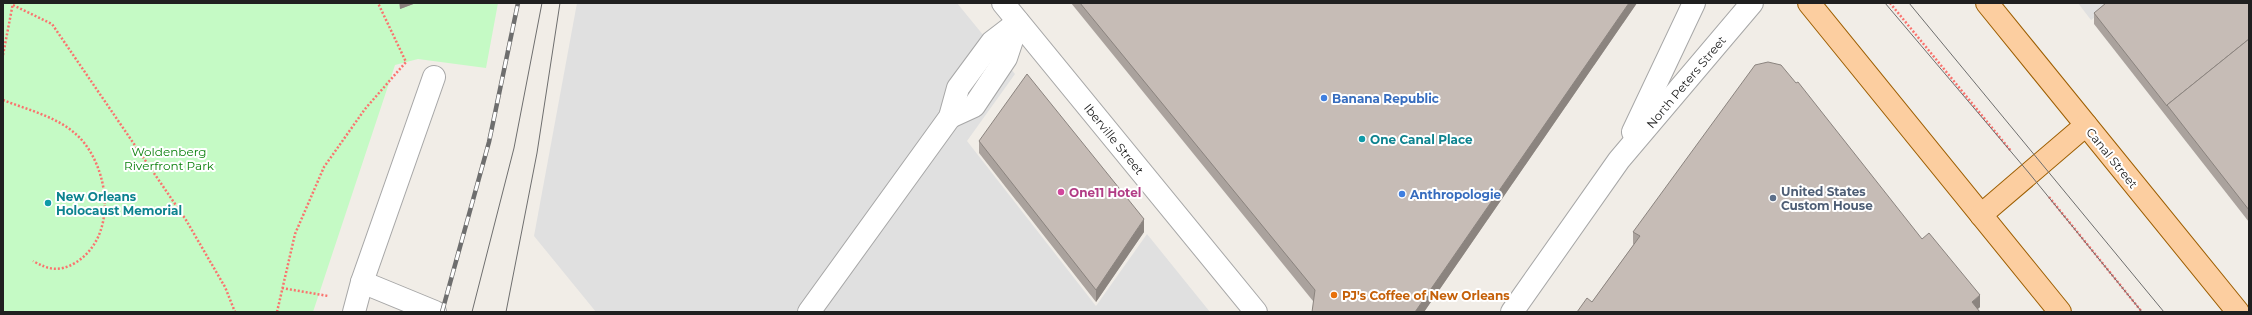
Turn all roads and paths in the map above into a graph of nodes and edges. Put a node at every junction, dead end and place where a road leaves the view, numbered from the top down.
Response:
1 (378, 3) edge
2 (1003, 3) edge
3 (1694, 3) edge
4 (1752, 3) edge
5 (1809, 3) edge
6 (1987, 3) edge
7 (13, 4) edge
8 (1018, 22) junction
9 (3, 55) edge
10 (434, 77) dead end
11 (3, 100) edge
12 (2086, 125) junction
13 (1619, 160) junction
14 (1981, 215) junction
15 (33, 261) dead end
16 (362, 282) junction
17 (282, 288) junction
18 (333, 297) dead end
19 (235, 312) edge
20 (277, 312) edge
21 (354, 312) edge
22 (435, 312) edge
23 (809, 312) edge
24 (1256, 312) edge
25 (1512, 312) edge
26 (2060, 312) edge
27 (2238, 312) edge

1 - 17 path
2 - 8 street, Iberville Street
3 - 13 street, North Peters Street
4 - 13 street, North Peters Street
5 - 14 main road
6 - 12 main road, Canal Street
7 - 9 path
7 - 19 path
8 - 23 street
8 - 24 street, Iberville Street
10 - 16 street
11 - 15 path
12 - 14 main road
12 - 27 main road, Canal Street
13 - 25 street, North Peters Street
14 - 26 main road
16 - 21 street
16 - 22 street
17 - 18 path
17 - 20 path

